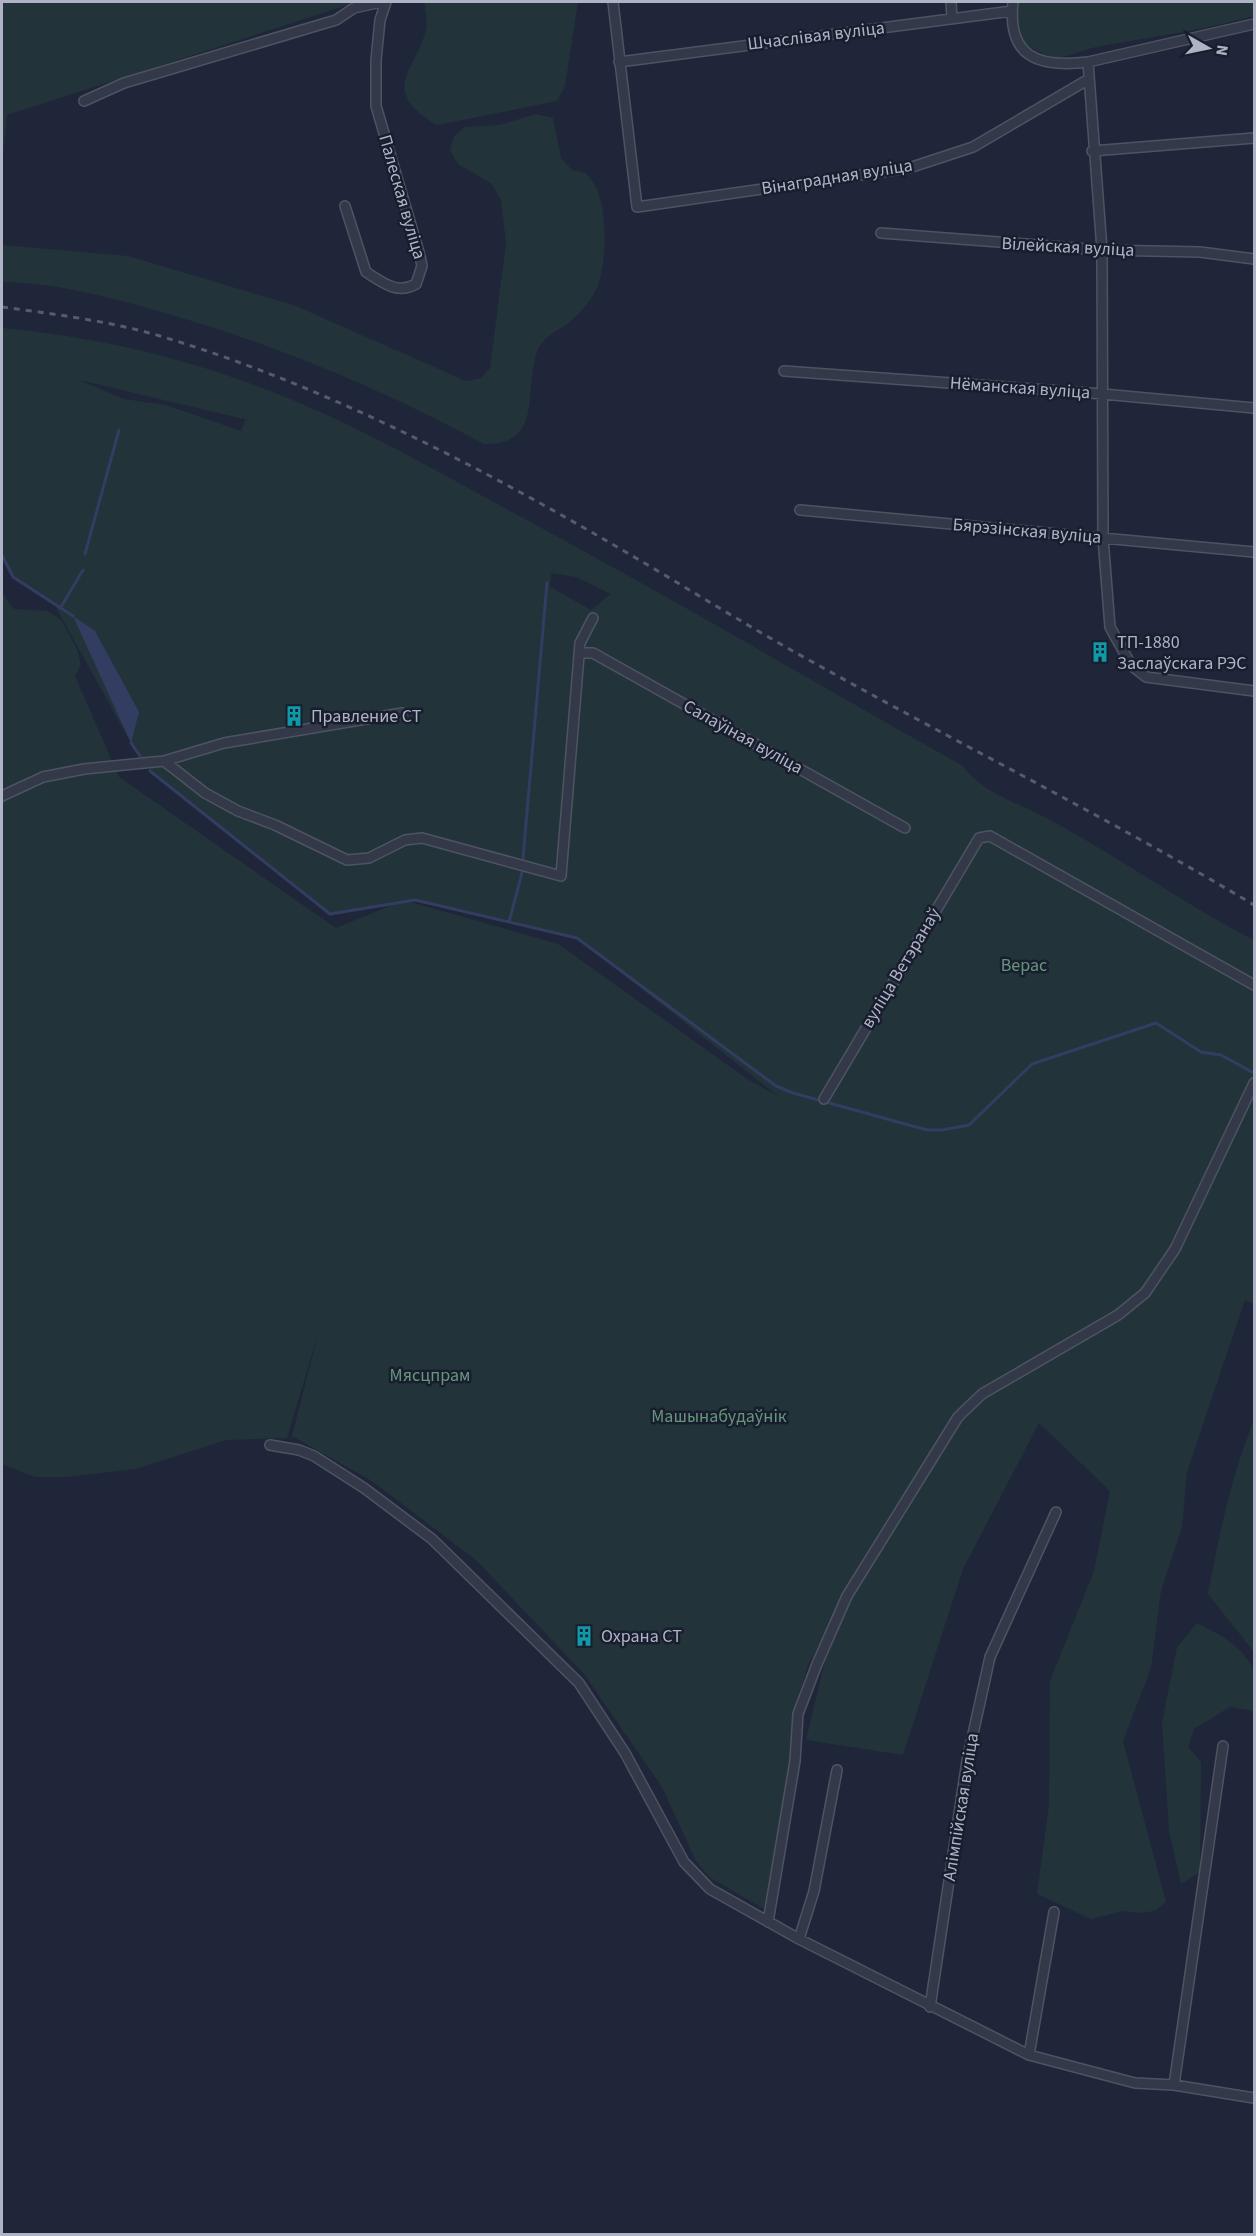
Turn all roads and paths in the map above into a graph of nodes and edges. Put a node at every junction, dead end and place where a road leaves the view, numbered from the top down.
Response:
1 (384, 2) edge
2 (613, 2) edge
3 (951, 2) edge
4 (1013, 6) edge
5 (952, 19) junction
6 (1254, 24) edge
7 (619, 62) junction
8 (1088, 62) junction
9 (1089, 79) junction
10 (84, 101) dead end
11 (1254, 138) edge
12 (1092, 151) junction
13 (345, 206) dead end
14 (881, 233) dead end
15 (1102, 250) junction
16 (1254, 259) edge
17 (784, 371) dead end
18 (1103, 394) junction
19 (1254, 408) edge
20 (800, 510) dead end
21 (1103, 538) junction
22 (1254, 552) edge
23 (593, 618) dead end
24 (579, 653) junction
25 (1254, 691) edge
26 (402, 713) dead end
27 (164, 761) junction
28 (2, 796) edge
29 (905, 828) dead end
30 (1254, 985) edge
31 (1254, 1083) edge
32 (824, 1098) dead end
33 (270, 1445) dead end
34 (1056, 1512) dead end
35 (1223, 1746) dead end
36 (837, 1770) dead end
37 (1054, 1912) dead end
38 (768, 1922) junction
39 (799, 1939) junction
40 (930, 2007) junction
41 (1029, 2055) junction
42 (1174, 2085) junction
43 (1254, 2098) edge

1 - 10 street
1 - 13 street, Палеская вуліца
2 - 7 street
3 - 5 street
4 - 5 street, Шчаслівая вуліца
4 - 8 street
5 - 7 street, Шчаслівая вуліца
6 - 8 street
7 - 9 street, Вінаградная вуліца
8 - 9 street
9 - 12 street
11 - 12 street
12 - 15 street
14 - 15 street, Вілейская вуліца
15 - 16 street, Вілейская вуліца
15 - 18 street
17 - 18 street, Нёманская вуліца
18 - 19 street, Нёманская вуліца
18 - 21 street
20 - 21 street, Бярэзінская вуліца
21 - 22 street, Бярэзінская вуліца
21 - 25 street
23 - 24 street
24 - 27 street
24 - 29 street, Салаўіная вуліца
26 - 27 street
27 - 28 street
30 - 32 street, вуліца Ветэранаў
31 - 38 street
33 - 38 street
34 - 40 street, Алімпійская вуліца
35 - 42 street
36 - 39 street
37 - 41 street
38 - 39 street
39 - 40 street
40 - 41 street
41 - 42 street
42 - 43 street

